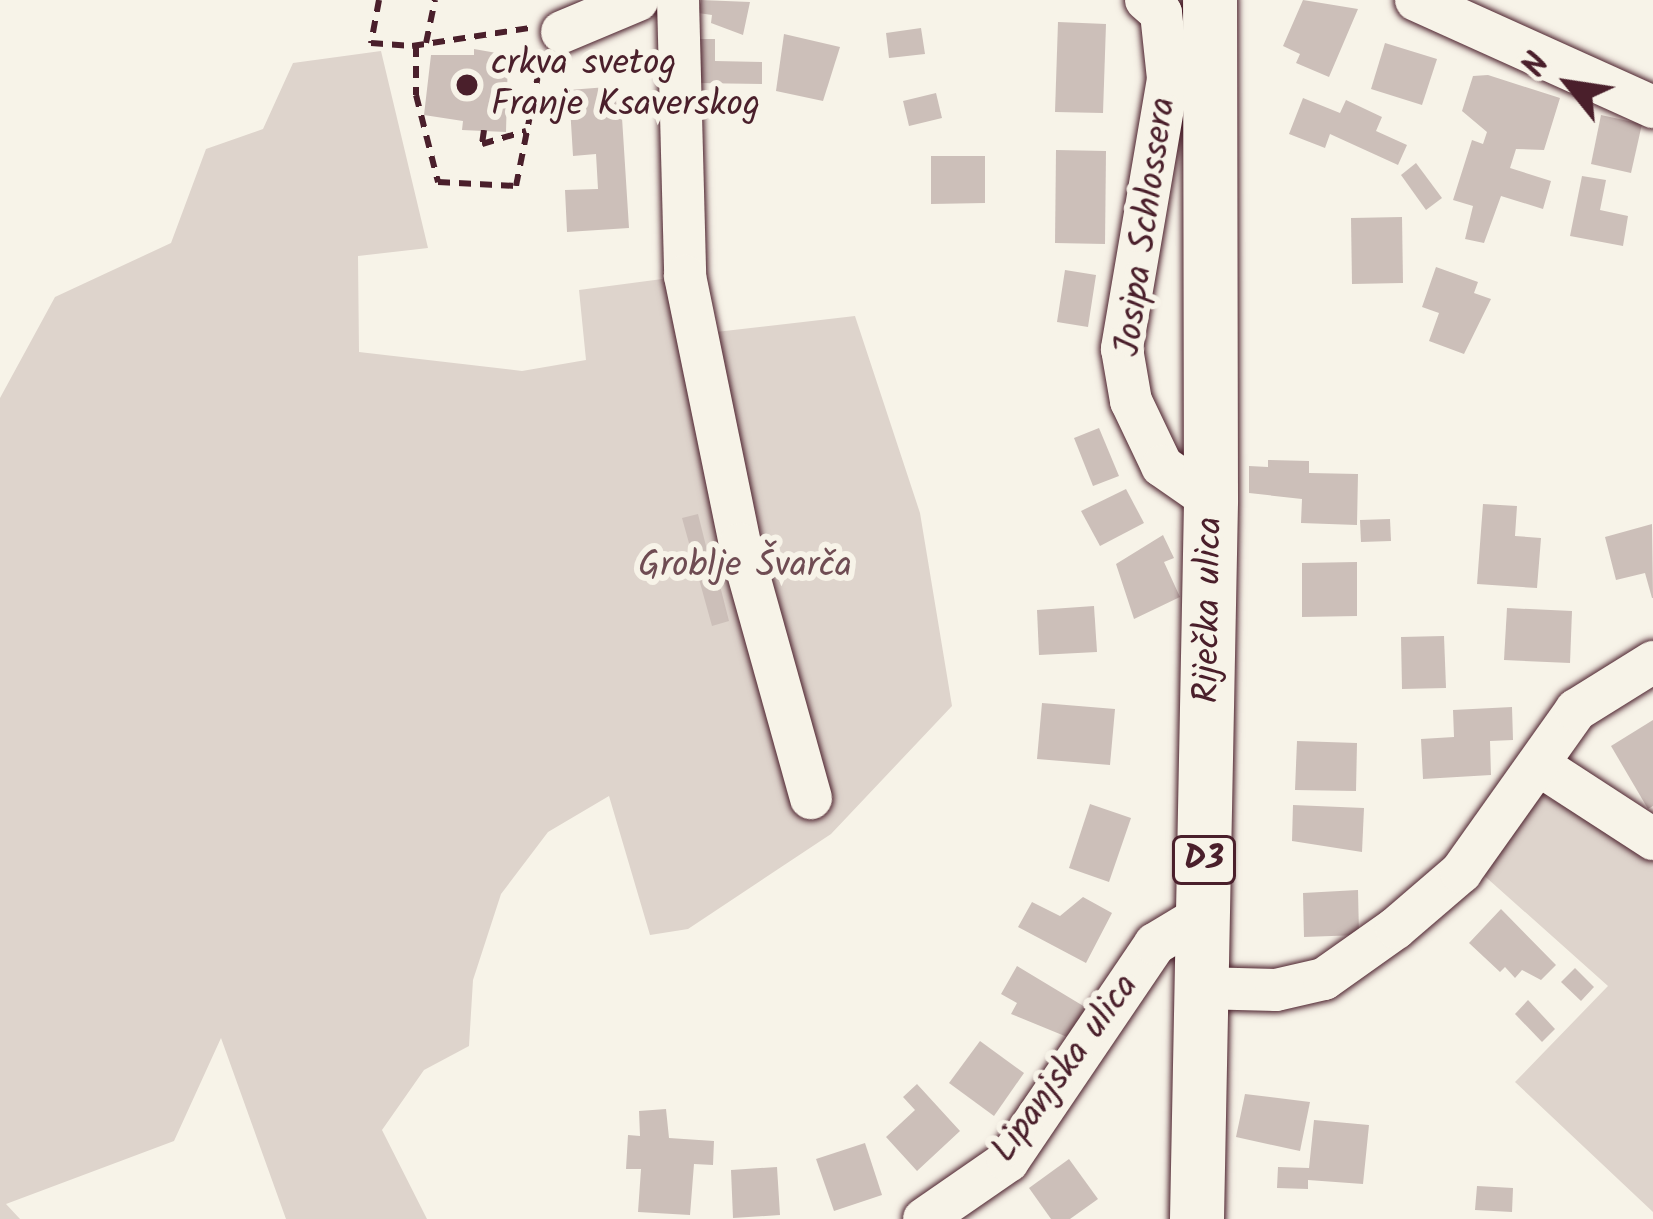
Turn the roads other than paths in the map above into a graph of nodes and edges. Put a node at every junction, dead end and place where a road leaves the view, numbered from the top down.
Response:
1 (638, 0) edge
2 (678, 0) edge
3 (1146, 0) edge
4 (1210, 0) edge
5 (1415, 0) edge
6 (550, 37) road end
7 (1653, 107) edge
8 (1211, 500) junction
9 (1653, 662) edge
10 (1539, 765) junction
11 (811, 798) dead end
12 (1653, 839) edge
13 (1203, 915) junction
14 (1200, 988) junction
15 (1186, 1209) edge
16 (924, 1219) edge

1 - 6 street
2 - 11 street
3 - 8 street, Josipa Schlossera
4 - 8 main road, Riječka ulica / D3
5 - 7 street
8 - 13 main road, Riječka ulica / D3
9 - 10 street
10 - 12 street
10 - 14 street
13 - 14 main road, Riječka ulica / D3
13 - 16 street, Lipanjska ulica
14 - 15 main road, Riječka ulica / D3

